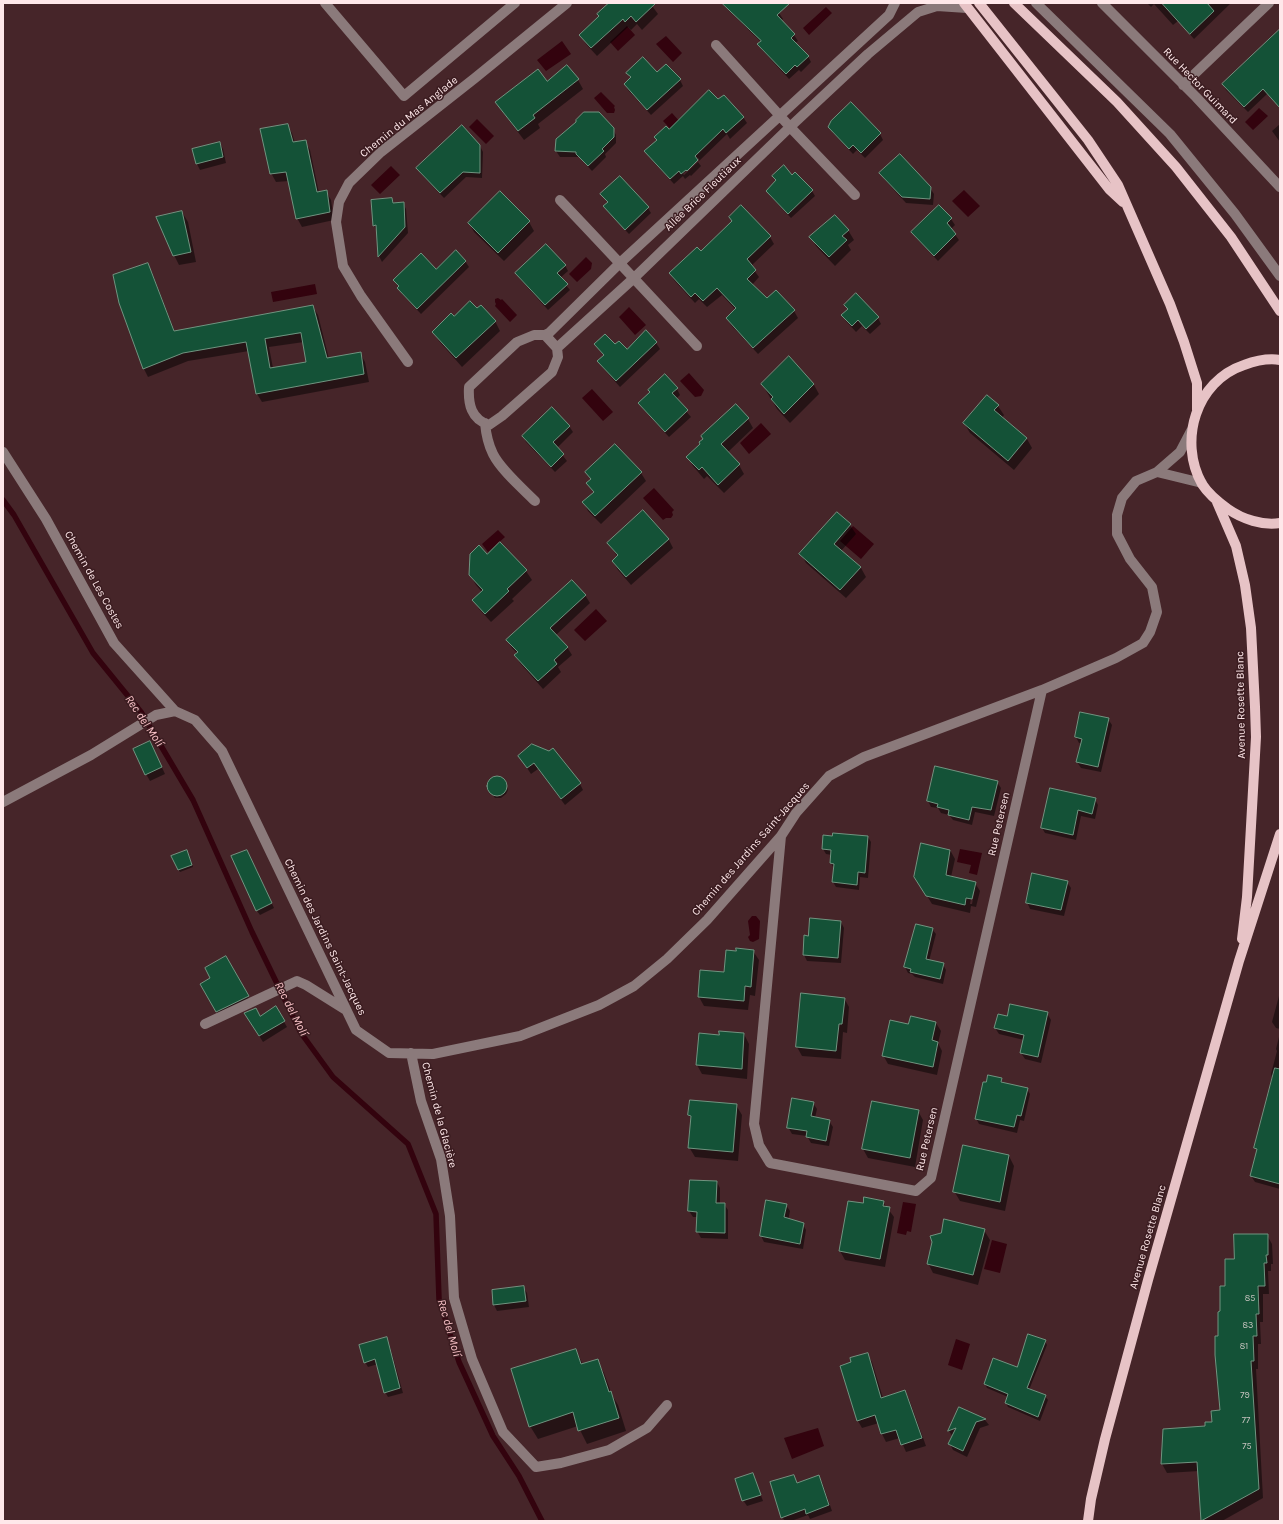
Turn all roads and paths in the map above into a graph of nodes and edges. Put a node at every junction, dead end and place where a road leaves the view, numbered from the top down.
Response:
1 (325, 3) edge
2 (515, 3) edge
3 (567, 3) edge
4 (895, 3) edge
5 (979, 3) edge
6 (1014, 3) edge
7 (1036, 3) edge
8 (1102, 3) edge
9 (1269, 3) edge
10 (935, 4) edge
11 (966, 5) edge
12 (716, 45) dead end
13 (1183, 85) junction
14 (779, 116) junction
15 (790, 127) junction
16 (1280, 187) edge
17 (855, 195) dead end
18 (560, 200) dead end
19 (1126, 205) junction
20 (621, 262) junction
21 (1280, 276) edge
22 (634, 278) junction
23 (1280, 311) edge
24 (545, 335) junction
25 (697, 346) dead end
26 (557, 348) junction
27 (1280, 360) edge
28 (408, 362) dead end
29 (1196, 410) junction
30 (485, 423) junction
31 (1191, 431) junction
32 (3, 452) edge
33 (1156, 472) junction
34 (1202, 483) junction
35 (535, 501) dead end
36 (1217, 502) junction
37 (1280, 523) edge
38 (1042, 690) junction
39 (175, 711) junction
40 (3, 802) edge
41 (1280, 834) edge
42 (781, 836) junction
43 (1239, 961) junction
44 (346, 1010) junction
45 (205, 1024) dead end
46 (411, 1053) junction
47 (667, 1405) dead end
48 (1088, 1521) edge

1 - 2 street
3 - 28 street, Chemin du Mas Anglade
4 - 14 street, Allée Brice Fleutiaux
5 - 19 main road
6 - 23 main road
7 - 21 street
8 - 13 street, Rue Hector Guimard
9 - 13 street
10 - 11 street
10 - 15 street, Allée Brice Fleutiaux
11 - 19 main road
12 - 14 street
13 - 16 street, Rue Hector Guimard
14 - 15 street
14 - 20 street, Allée Brice Fleutiaux
15 - 17 street
15 - 22 street, Allée Brice Fleutiaux
18 - 20 street
19 - 29 main road
20 - 22 street
20 - 24 street, Allée Brice Fleutiaux
22 - 25 street
22 - 26 street, Allée Brice Fleutiaux
24 - 26 street
24 - 30 street
26 - 30 street
27 - 29 main road
29 - 31 main road
30 - 35 street
31 - 33 street, Chemin des Jardins Saint-Jacques
31 - 34 main road
32 - 39 street, Chemin de Les Costes
33 - 34 street
33 - 38 street, Chemin des Jardins Saint-Jacques
34 - 36 main road
36 - 37 main road
36 - 43 main road, Avenue Rosette Blanc
38 - 42 street, Chemin des Jardins Saint-Jacques
38 - 42 street, Rue Petersen
39 - 40 street
39 - 44 street, Chemin des Jardins Saint-Jacques
41 - 43 main road, Avenue Rosette Blanc
42 - 46 street, Chemin des Jardins Saint-Jacques
43 - 48 main road, Avenue Rosette Blanc
44 - 45 street
44 - 46 street, Chemin des Jardins Saint-Jacques
46 - 47 street, Chemin de la Glacière

